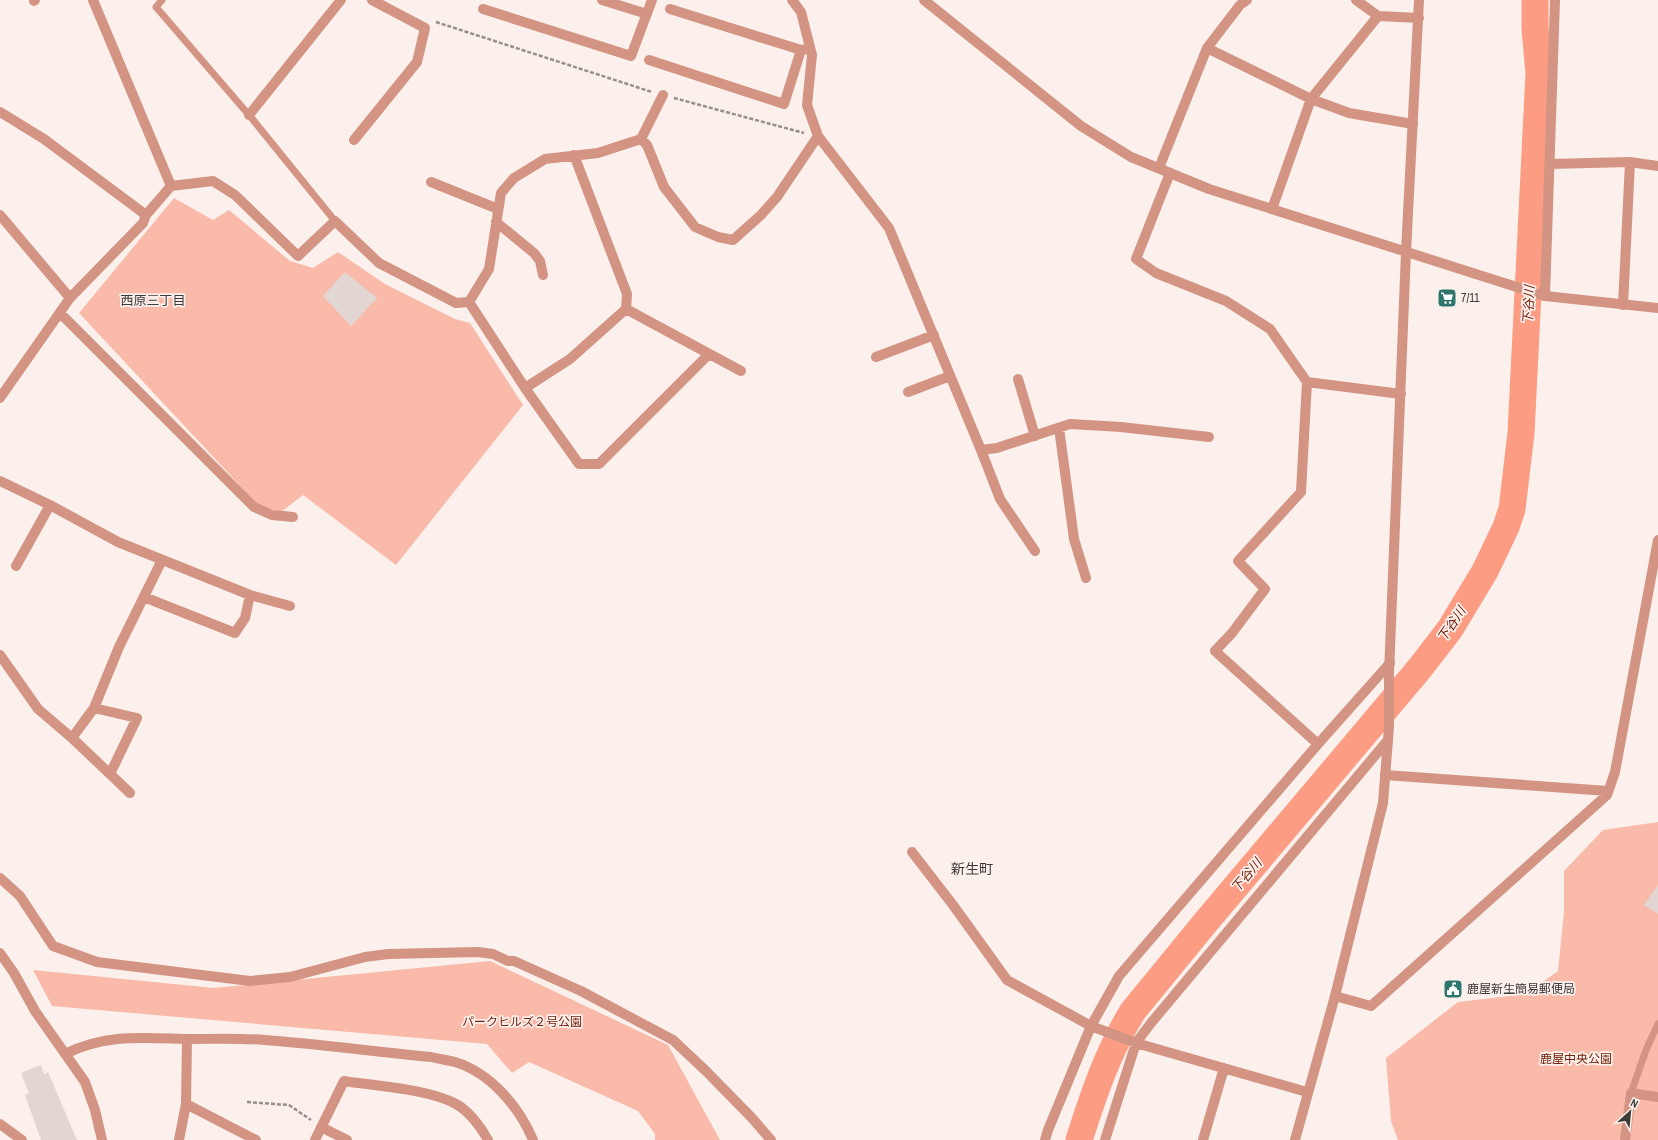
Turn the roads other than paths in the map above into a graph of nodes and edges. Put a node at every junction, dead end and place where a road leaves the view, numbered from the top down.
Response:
1 (93, 0) edge
2 (162, 0) edge
3 (341, 0) edge
4 (372, 0) edge
5 (602, 0) edge
6 (652, 0) edge
7 (792, 0) edge
8 (924, 0) edge
9 (1247, 0) edge
10 (1356, 0) edge
11 (1419, 0) edge
12 (1555, 0) edge
13 (483, 9) dead end
14 (670, 9) dead end
15 (647, 14) junction
16 (1378, 16) junction
17 (1418, 18) junction
18 (1207, 48) junction
19 (806, 49) junction
20 (649, 60) dead end
21 (663, 95) road end
22 (1311, 99) junction
23 (0, 112) edge
24 (249, 115) junction
25 (1413, 124) junction
26 (818, 136) junction
27 (641, 139) junction
28 (354, 140) dead end
29 (574, 155) junction
30 (1630, 162) junction
31 (1548, 164) junction
32 (1658, 166) edge
33 (1159, 168) junction
34 (1170, 173) junction
35 (431, 182) dead end
36 (171, 186) junction
37 (498, 209) junction
38 (1272, 209) junction
39 (0, 215) edge
40 (146, 215) junction
41 (335, 221) junction
42 (496, 222) junction
43 (1406, 252) junction
44 (543, 275) dead end
45 (1545, 296) junction
46 (70, 298) junction
47 (469, 302) junction
48 (1623, 305) junction
49 (626, 308) junction
50 (1658, 308) edge
51 (60, 313) junction
52 (934, 335) junction
53 (709, 354) junction
54 (876, 357) dead end
55 (741, 371) dead end
56 (950, 376) junction
57 (1018, 380) dead end
58 (1307, 382) junction
59 (526, 388) junction
60 (908, 392) dead end
61 (1401, 394) junction
62 (0, 398) edge
63 (1059, 428) junction
64 (1035, 436) junction
65 (1209, 437) dead end
66 (981, 450) junction
67 (0, 481) edge
68 (50, 504) junction
69 (293, 517) dead end
70 (1658, 540) edge
71 (1035, 550) dead end
72 (162, 560) junction
73 (16, 566) dead end
74 (1086, 578) dead end
75 (250, 595) junction
76 (144, 597) junction
77 (290, 606) dead end
78 (0, 655) edge
79 (1389, 668) junction
80 (94, 708) junction
81 (72, 738) junction
82 (1388, 740) junction
83 (1318, 744) junction
84 (110, 774) junction
85 (1385, 775) junction
86 (1608, 791) junction
87 (130, 793) dead end
88 (912, 852) dead end
89 (0, 878) edge
90 (0, 953) edge
91 (1334, 996) junction
92 (1658, 1024) edge
93 (1091, 1026) junction
94 (187, 1039) junction
95 (1136, 1043) junction
96 (66, 1054) junction
97 (1224, 1068) junction
98 (1307, 1092) junction
99 (1631, 1093) junction
100 (1658, 1097) edge
101 (186, 1104) junction
102 (0, 1124) edge
103 (321, 1127) junction
104 (22, 1140) edge
105 (102, 1140) edge
106 (179, 1140) edge
107 (256, 1140) edge
108 (315, 1140) edge
109 (347, 1140) edge
110 (488, 1140) edge
111 (533, 1140) edge
112 (771, 1140) edge
113 (1045, 1140) edge
114 (1105, 1140) edge
115 (1203, 1140) edge
116 (1294, 1140) edge
117 (1625, 1140) edge

1 - 36 street
2 - 24 lane
3 - 24 street
4 - 28 street
5 - 15 street
6 - 15 street
7 - 19 street
8 - 33 street
9 - 18 street
10 - 16 street
11 - 17 street
12 - 31 street
13 - 15 street
14 - 19 street
16 - 17 street
16 - 22 street
17 - 25 street
18 - 22 street
18 - 33 street
19 - 20 street
19 - 26 street
21 - 27 street
22 - 25 street
22 - 38 street
23 - 40 street
24 - 41 lane
25 - 43 street
26 - 27 street
26 - 52 street
27 - 29 street
29 - 37 street
29 - 49 street
30 - 31 street
30 - 32 street
30 - 48 street
31 - 45 street
33 - 34 street
34 - 38 street
34 - 58 street
35 - 37 street
36 - 40 street
36 - 41 street
37 - 42 street
38 - 43 street
39 - 46 street
40 - 46 street
41 - 47 street
42 - 44 street
42 - 47 street
43 - 45 street
43 - 61 street
45 - 48 street
46 - 51 street
47 - 59 street
48 - 50 street
49 - 53 street
49 - 59 street
51 - 62 street
51 - 69 street
52 - 54 street
52 - 56 street
53 - 55 street
53 - 59 street
56 - 60 street
56 - 66 street
57 - 64 street
58 - 61 street
58 - 83 street
61 - 79 street
63 - 64 street
63 - 65 street
63 - 74 street
64 - 66 street
66 - 71 street
67 - 68 street
68 - 72 street
68 - 73 street
70 - 86 street
72 - 75 street
72 - 76 street
75 - 76 street
75 - 77 street
76 - 80 street
78 - 81 street
79 - 82 street
79 - 83 street
80 - 81 street
80 - 84 street
81 - 84 street
82 - 85 street
82 - 95 street
83 - 93 street
84 - 87 street
85 - 86 street
85 - 91 street
86 - 91 street
88 - 93 street
89 - 112 street
90 - 96 street
91 - 98 street
92 - 99 lane
93 - 95 street
93 - 113 street
94 - 96 street
94 - 101 street
94 - 111 street
95 - 97 street
95 - 114 street
96 - 105 street
97 - 98 street
97 - 115 street
98 - 116 street
99 - 100 street
99 - 117 street
101 - 106 street
101 - 107 street
102 - 104 street
103 - 108 street
103 - 109 street
103 - 110 street

